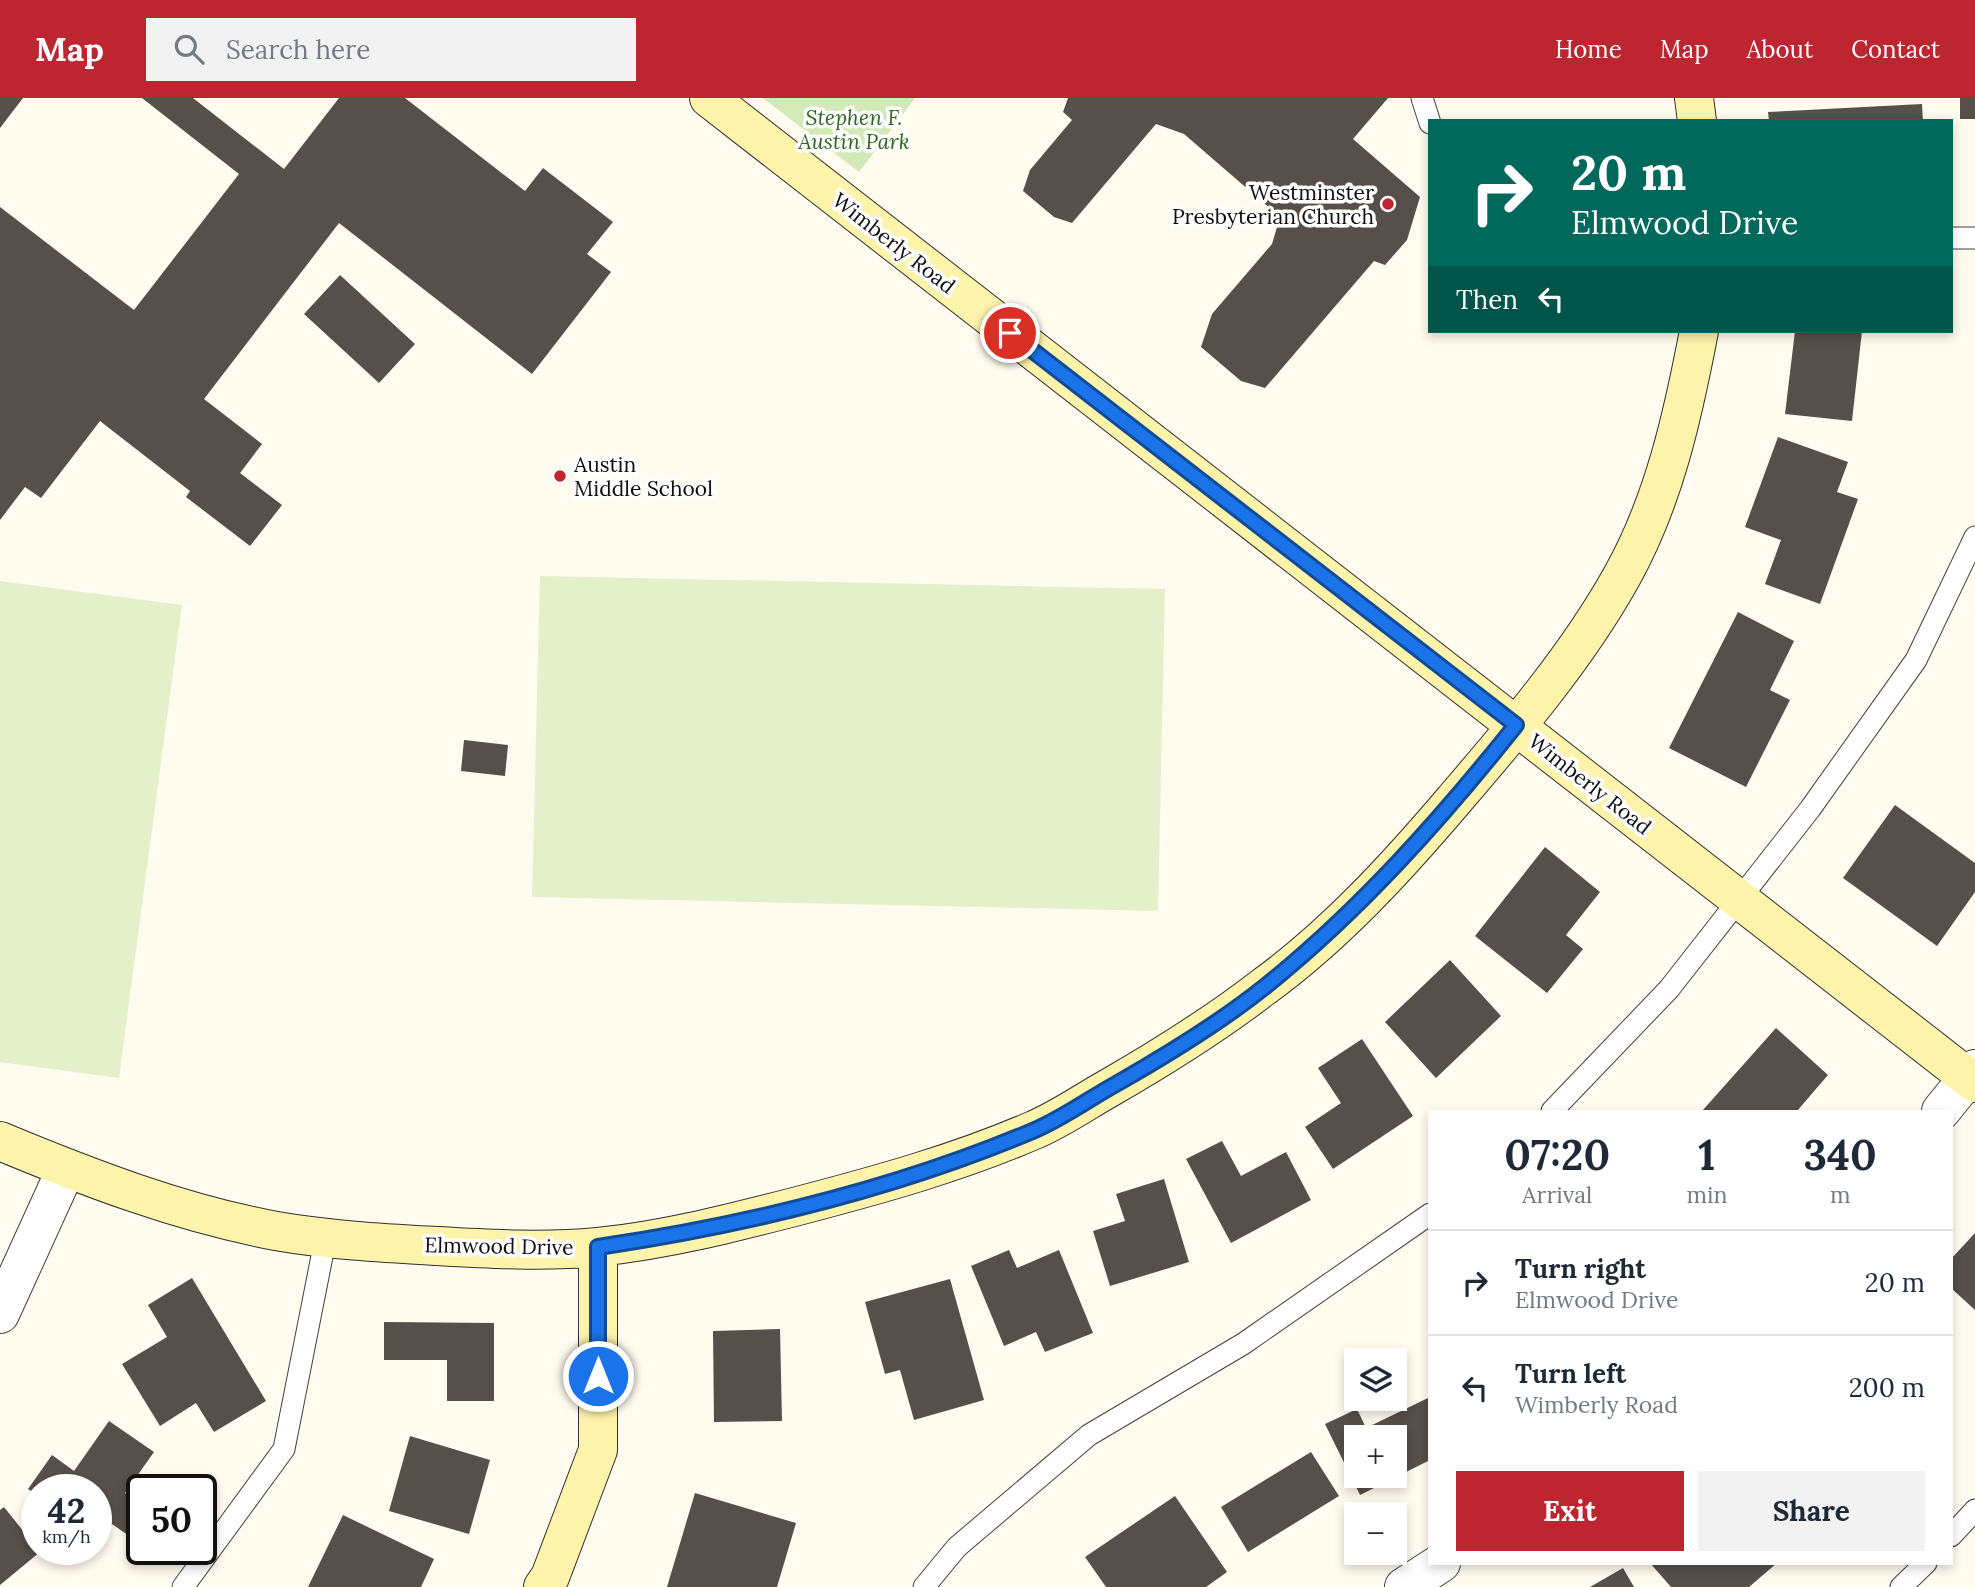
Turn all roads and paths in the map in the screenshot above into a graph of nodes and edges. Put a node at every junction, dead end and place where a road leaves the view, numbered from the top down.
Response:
1 (709, 98) edge
2 (1422, 98) edge
3 (1694, 98) edge
4 (1429, 119) edge
5 (1697, 119) edge
6 (1953, 238) edge
7 (1975, 238) edge
8 (1699, 333) edge
9 (1975, 537) edge
10 (1516, 725) junction
11 (1739, 900) junction
12 (1973, 1077) edge
13 (1553, 1110) edge
14 (1942, 1110) edge
15 (0, 1141) edge
16 (66, 1169) junction
17 (1428, 1215) edge
18 (326, 1236) junction
19 (598, 1247) junction
20 (0, 1314) edge
21 (1975, 1510) edge
22 (1953, 1534) edge
23 (1438, 1565) edge
24 (1924, 1565) edge
25 (183, 1587) edge
26 (543, 1587) edge
27 (924, 1587) edge
28 (1404, 1587) edge
29 (1901, 1587) edge

1 - 10 main road, Wimberly Road
2 - 4 lane
3 - 5 main road
6 - 7 lane
8 - 10 main road, Elmwood Drive
9 - 11 lane
10 - 11 main road, Wimberly Road
10 - 19 main road, Elmwood Drive
11 - 12 main road, Wimberly Road
11 - 13 lane
12 - 14 street
15 - 16 main road, Elmwood Drive
16 - 18 main road, Elmwood Drive
16 - 20 street
17 - 27 lane
18 - 19 main road, Elmwood Drive
18 - 25 lane
19 - 26 main road
21 - 22 lane
23 - 28 street
24 - 29 lane

